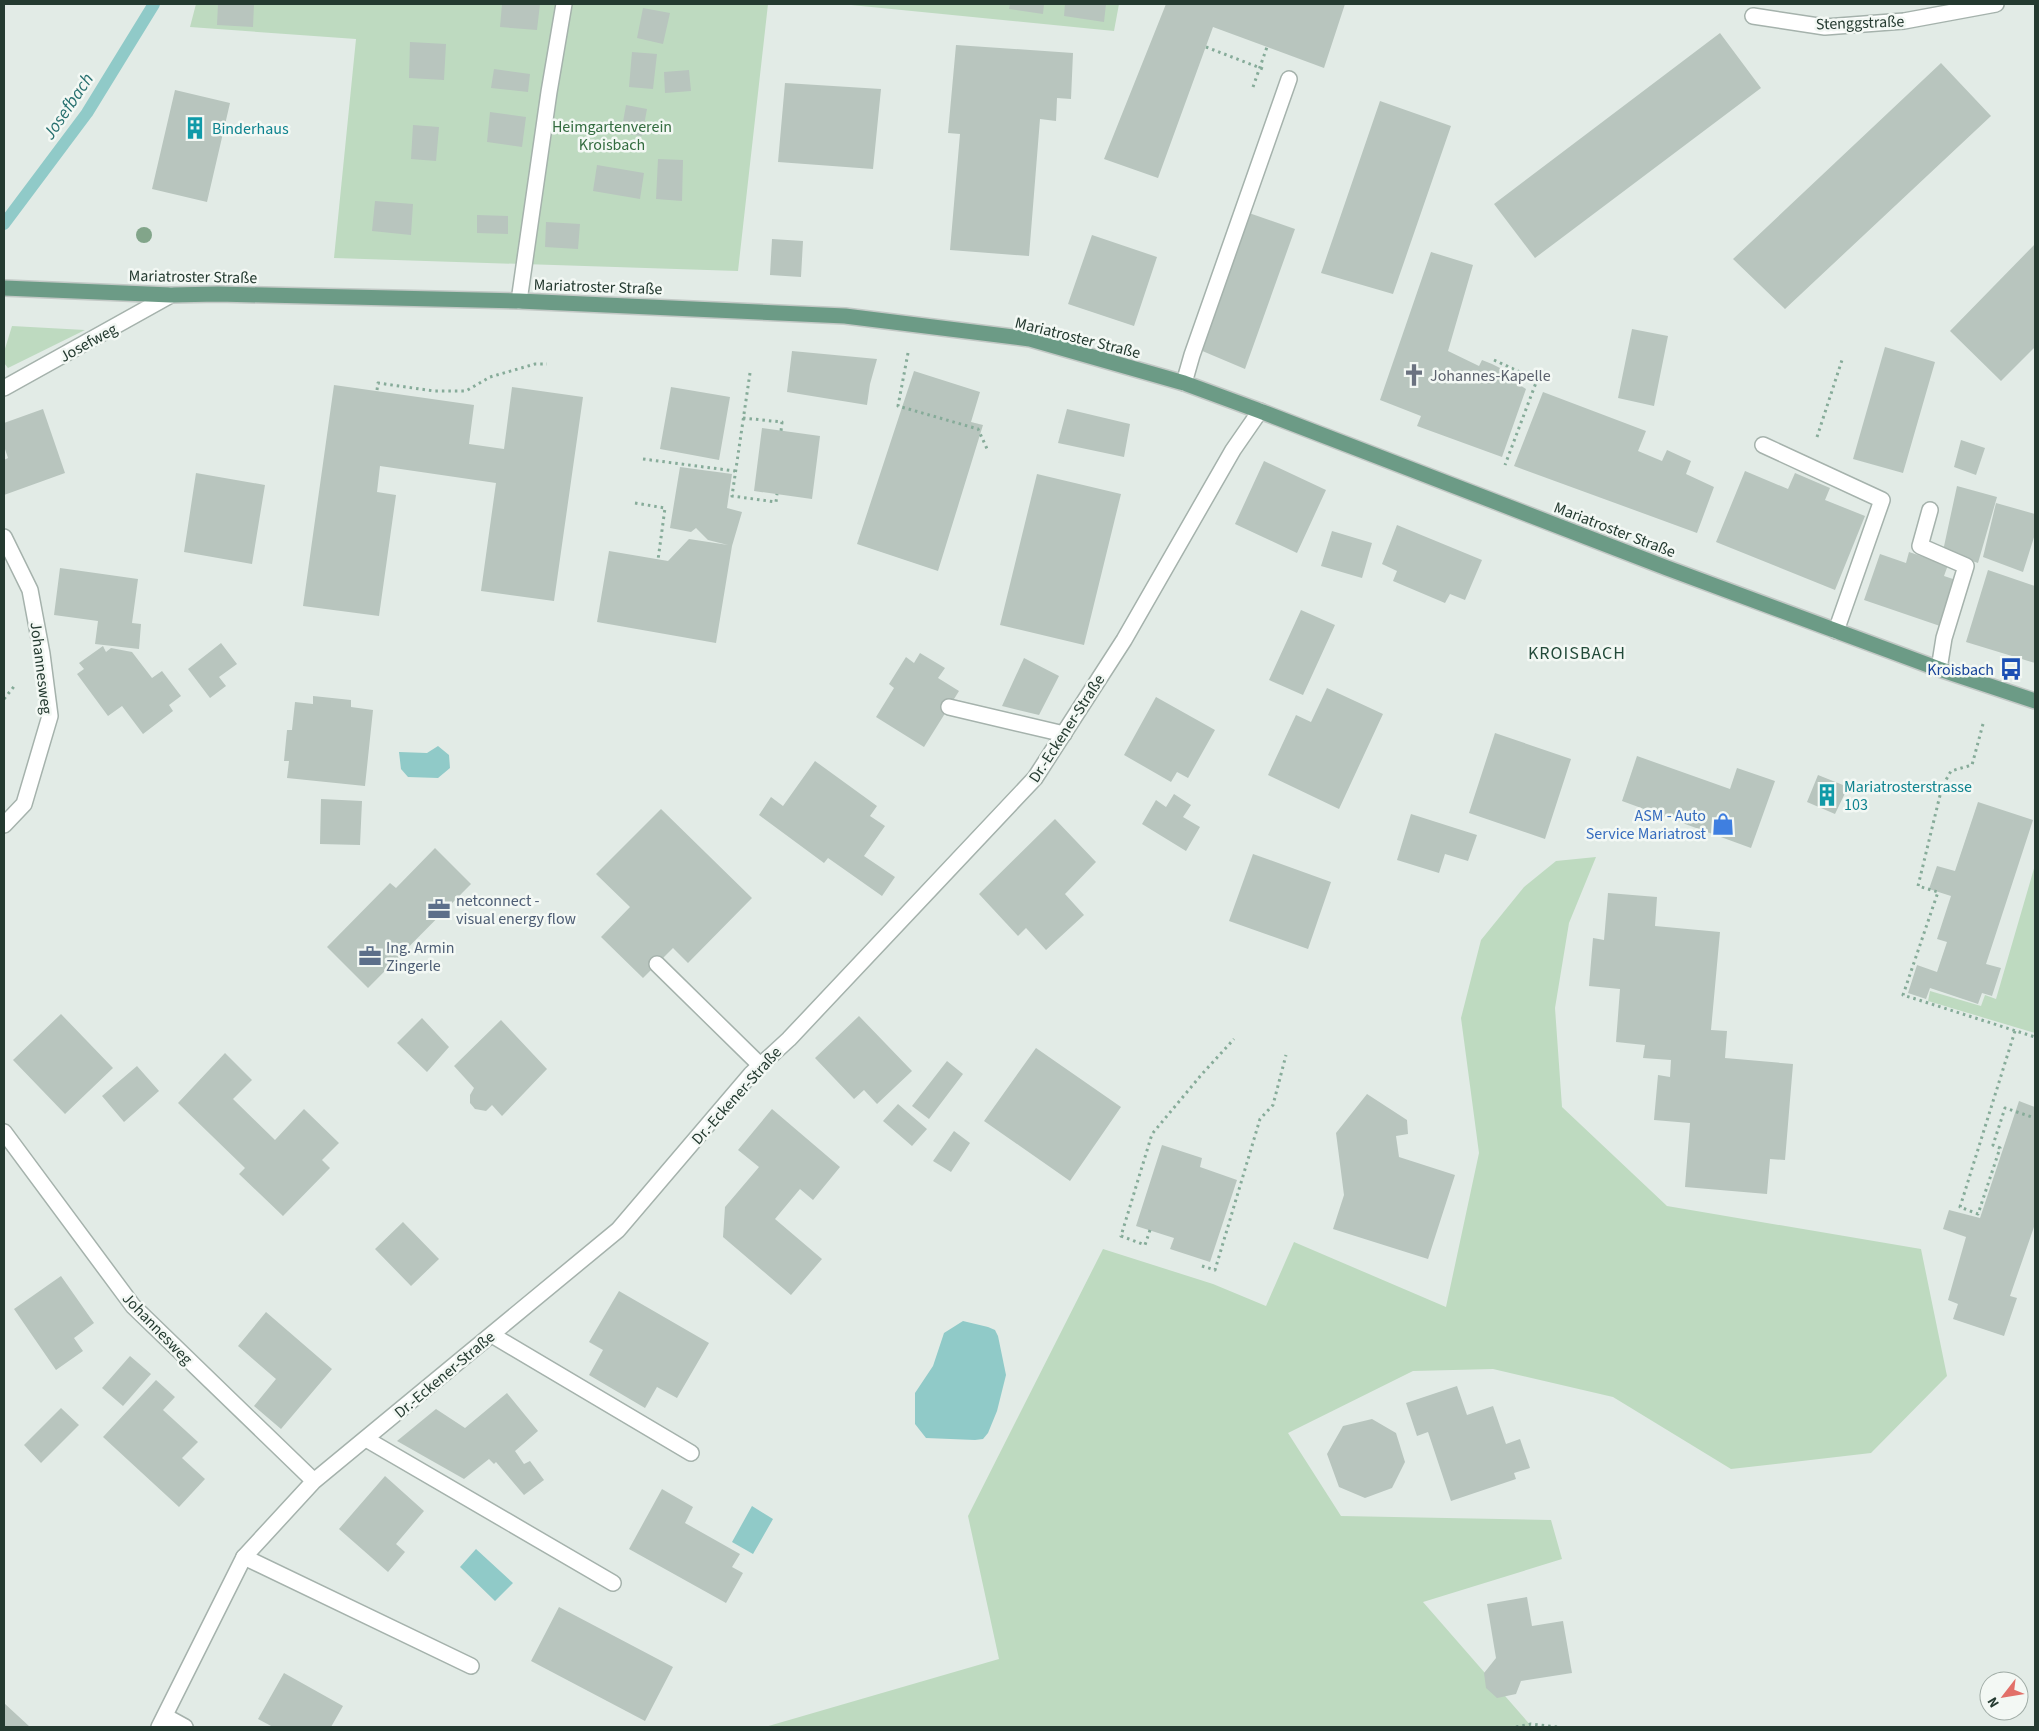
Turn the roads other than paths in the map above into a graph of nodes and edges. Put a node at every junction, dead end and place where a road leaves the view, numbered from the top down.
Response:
1 (564, 4) edge
2 (1996, 4) edge
3 (1753, 16) dead end
4 (1289, 79) road end
5 (4, 288) edge
6 (171, 295) junction
7 (519, 301) junction
8 (1184, 384) junction
9 (4, 388) edge
10 (1260, 411) junction
11 (1763, 445) dead end
12 (1930, 510) dead end
13 (4, 536) edge
14 (1836, 631) junction
15 (1939, 670) junction
16 (2035, 701) edge
17 (949, 707) dead end
18 (1064, 734) junction
19 (4, 825) edge
20 (657, 964) dead end
21 (760, 1065) junction
22 (4, 1132) edge
23 (492, 1335) junction
24 (366, 1439) junction
25 (692, 1453) dead end
26 (314, 1481) junction
27 (244, 1557) junction
28 (613, 1583) dead end
29 (471, 1666) dead end
30 (162, 1722) edge
31 (185, 1727) edge

1 - 7 street
2 - 3 street, Stenggstraße
4 - 8 street
5 - 6 main road, Mariatroster Straße
6 - 7 main road, Mariatroster Straße
6 - 9 street, Josefweg
7 - 8 main road, Mariatroster Straße
8 - 10 main road, Mariatroster Straße
10 - 14 main road, Mariatroster Straße
10 - 18 street, Dr.-Eckener-Straße
11 - 14 street
12 - 15 street
13 - 19 street, Johannesweg
14 - 15 main road, Mariatroster Straße
15 - 16 main road, Mariatroster Straße
17 - 18 street
18 - 21 street, Dr.-Eckener-Straße
20 - 21 street
21 - 23 street, Dr.-Eckener-Straße
22 - 26 street, Johannesweg
23 - 24 street, Dr.-Eckener-Straße
23 - 25 street
24 - 26 street, Dr.-Eckener-Straße
24 - 28 street
26 - 27 street, Dr.-Eckener-Straße
27 - 29 street
27 - 30 street, Dr.-Eckener-Straße
30 - 31 street

